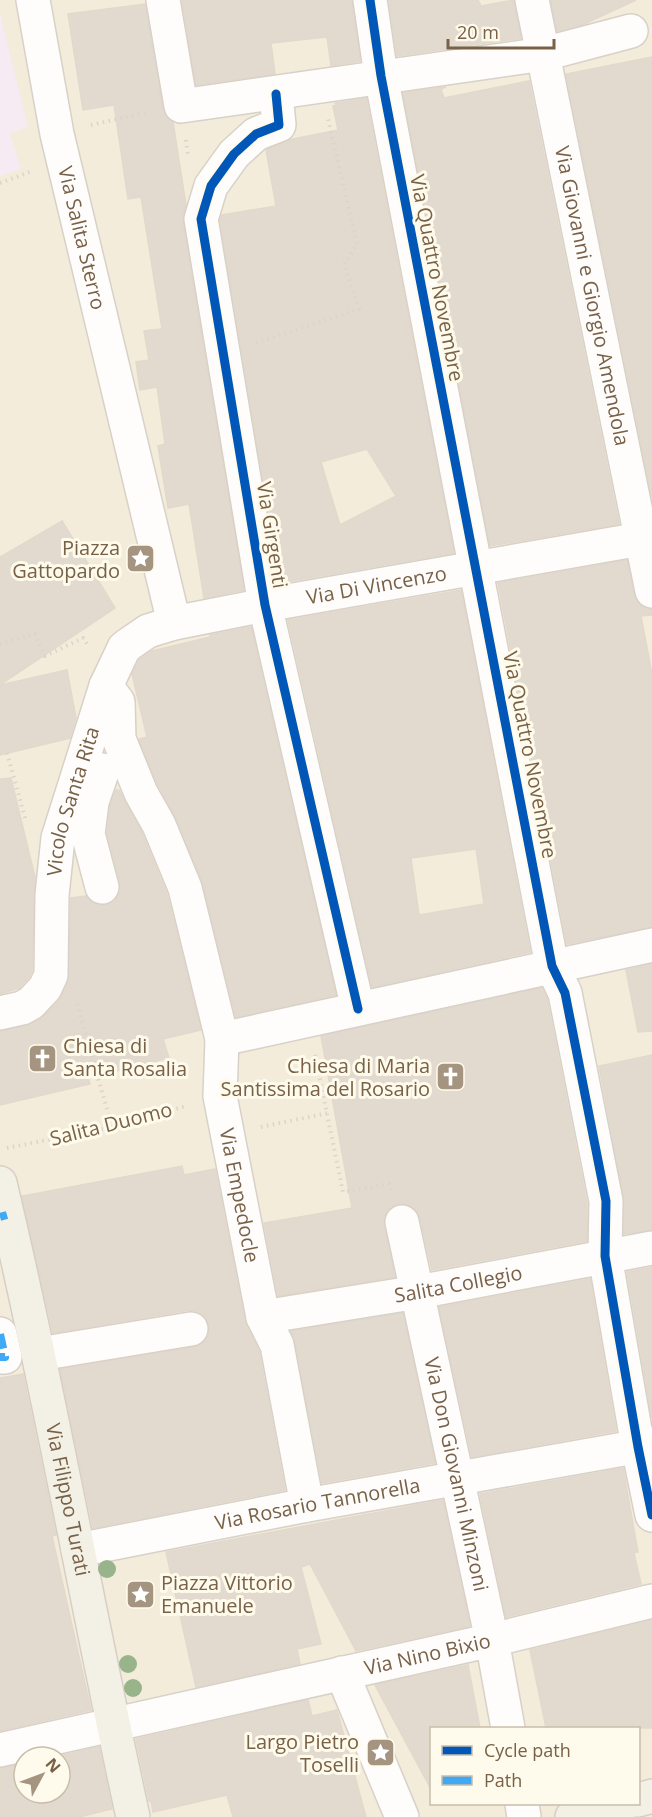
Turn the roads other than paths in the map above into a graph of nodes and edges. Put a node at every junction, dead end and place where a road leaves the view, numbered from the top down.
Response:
1 (33, 0) edge
2 (164, 0) edge
3 (370, 0) edge
4 (532, 0) edge
5 (631, 31) dead end
6 (544, 54) junction
7 (381, 76) junction
8 (276, 94) junction
9 (647, 538) edge
10 (474, 567) junction
11 (652, 591) edge
12 (265, 605) junction
13 (174, 623) junction
14 (124, 648) joint
15 (106, 686) junction
16 (119, 739) junction
17 (102, 887) dead end
18 (652, 945) edge
19 (552, 966) junction
20 (358, 1009) junction
21 (0, 1013) edge
22 (222, 1040) junction
23 (0, 1184) edge
24 (4, 1216) edge
25 (402, 1222) road end
26 (652, 1248) edge
27 (605, 1256) junction
28 (418, 1292) junction
29 (263, 1317) junction
30 (191, 1329) dead end
31 (0, 1334) edge
32 (39, 1354) junction
33 (0, 1358) edge
34 (645, 1445) edge
35 (456, 1478) junction
36 (307, 1505) junction
37 (652, 1515) edge
38 (78, 1550) junction
39 (652, 1601) edge
40 (492, 1640) junction
41 (342, 1673) junction
42 (112, 1724) junction
43 (508, 1727) edge
44 (0, 1750) edge
45 (617, 1805) edge
46 (133, 1817) edge
47 (402, 1817) edge
48 (572, 1817) edge

1 - 13 street, Via Salita Sterro
2 - 8 street
3 - 7 street, Via Quattro Novembre
4 - 6 street, Via Giovanni e Giorgio Amendola
5 - 6 street
6 - 7 street
6 - 9 street, Via Giovanni e Giorgio Amendola
7 - 8 street
7 - 10 street, Via Quattro Novembre
8 - 12 street, Via Girgenti
9 - 10 street, Via Di Vincenzo
9 - 11 street, Via Giovanni e Giorgio Amendola
10 - 12 street, Via Di Vincenzo
10 - 19 street, Via Quattro Novembre
12 - 13 street, Via Di Vincenzo
12 - 20 street, Via Girgenti
13 - 14 street, Via Di Vincenzo
14 - 15 street, Vicolo Santa Rita
15 - 16 street, Via Empedocle
15 - 21 street, Vicolo Santa Rita
16 - 17 street
16 - 22 street, Via Empedocle
18 - 19 street
19 - 20 street
19 - 27 street, Via Quattro Novembre
20 - 22 street
22 - 29 street, Via Empedocle
23 - 24 main road, Via Filippo Turati
24 - 32 main road, Via Filippo Turati
25 - 28 street, Via Don Giovanni Minzoni
26 - 27 street, Salita Collegio
27 - 28 street, Salita Collegio
27 - 34 street, Via Quattro Novembre
28 - 29 street, Salita Collegio
28 - 35 street, Via Don Giovanni Minzoni
29 - 36 street, Via Empedocle
30 - 32 street
31 - 33 street
32 - 38 main road, Via Filippo Turati
34 - 35 street, Via Rosario Tannorella
34 - 37 street, Via Quattro Novembre
35 - 36 street, Via Rosario Tannorella
35 - 40 street, Via Don Giovanni Minzoni
36 - 38 street, Via Rosario Tannorella
38 - 42 main road, Via Filippo Turati
39 - 40 street, Via Nino Bixio
40 - 41 street, Via Nino Bixio
40 - 43 street, Via Don Giovanni Minzoni
41 - 42 street, Via Nino Bixio
41 - 47 street
42 - 44 street
42 - 46 main road, Via Filippo Turati
45 - 48 main road

